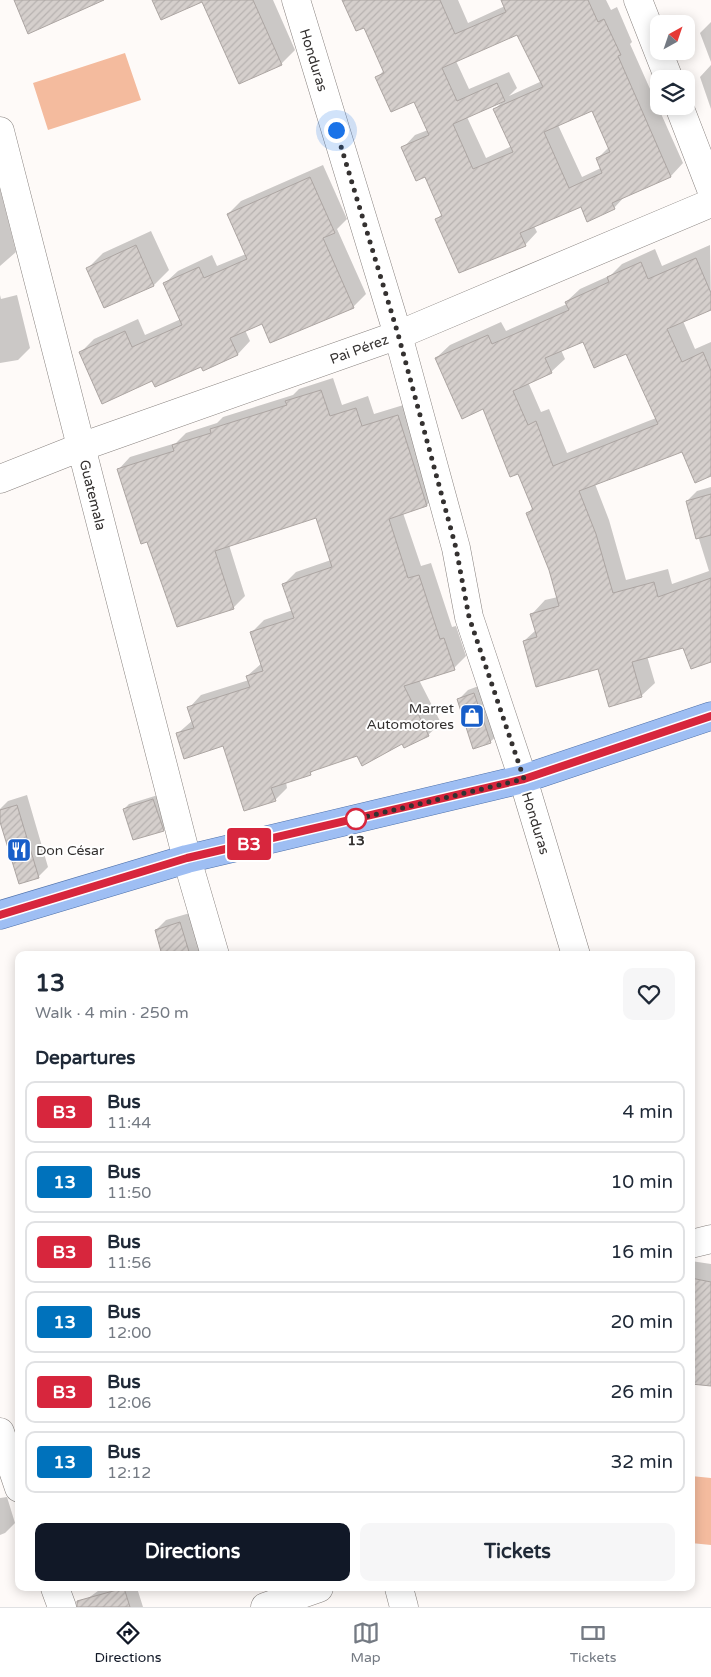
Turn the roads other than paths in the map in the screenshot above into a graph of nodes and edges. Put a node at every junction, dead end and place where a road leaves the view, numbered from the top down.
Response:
1 (296, 0) edge
2 (638, 0) edge
3 (665, 70) edge
4 (683, 115) edge
5 (0, 131) edge
6 (711, 188) edge
7 (711, 203) edge
8 (398, 334) junction
9 (81, 447) junction
10 (0, 479) edge
11 (711, 716) edge
12 (524, 779) junction
13 (187, 858) junction
14 (0, 915) edge
15 (214, 951) edge
16 (575, 951) edge
17 (711, 1238) edge
18 (695, 1243) edge
19 (6, 1445) edge
20 (15, 1475) edge
21 (56, 1591) edge
22 (310, 1591) edge
23 (400, 1591) edge
24 (62, 1607) edge
25 (265, 1607) edge
26 (404, 1607) edge

1 - 8 street, Honduras
2 - 3 street
4 - 6 street
5 - 9 street, Guatemala
7 - 8 street, Pai Pérez
8 - 9 street, Pai Pérez
8 - 12 street, Honduras
9 - 10 street, Pai Pérez
9 - 13 street, Guatemala
11 - 12 main road
12 - 13 main road
12 - 16 street, Honduras
13 - 14 main road
13 - 15 street, Guatemala
17 - 18 street
19 - 20 street
21 - 24 street
22 - 25 street
23 - 26 street

